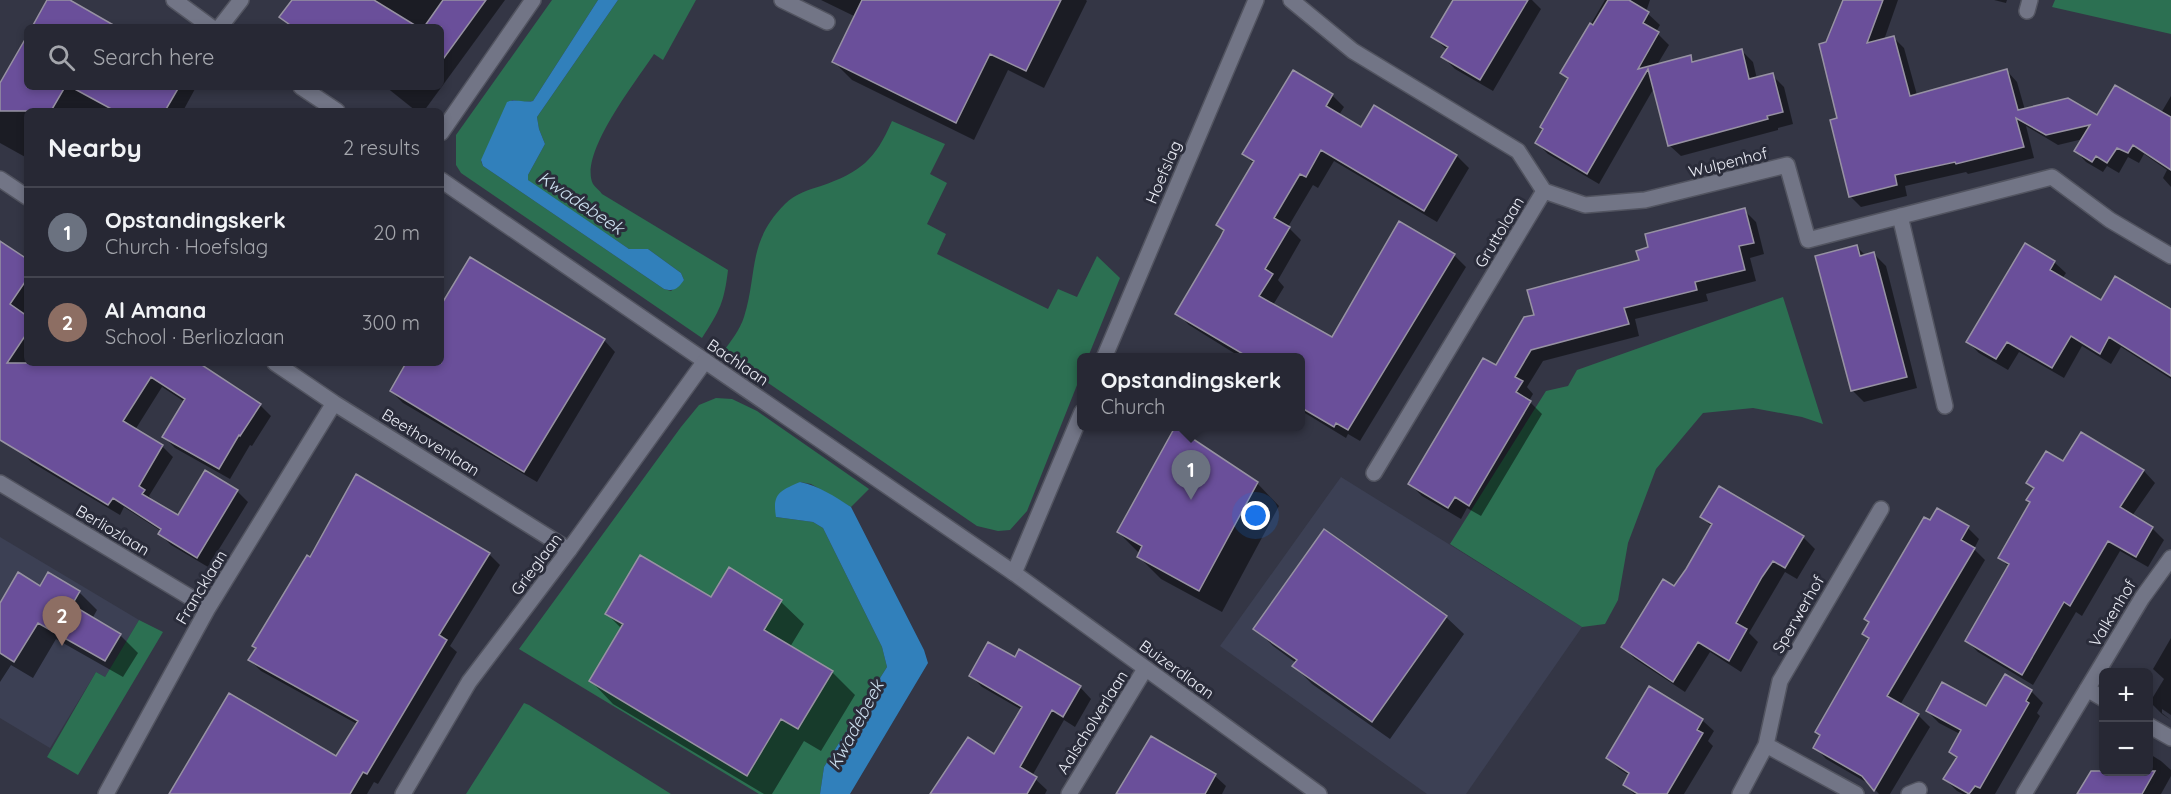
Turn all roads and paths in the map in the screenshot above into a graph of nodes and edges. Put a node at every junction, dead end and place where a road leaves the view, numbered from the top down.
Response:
1 (174, 0) edge
2 (240, 0) edge
3 (533, 0) edge
4 (782, 0) edge
5 (1256, 0) edge
6 (1291, 0) edge
7 (827, 21) dead end
8 (207, 24) edge
9 (222, 24) edge
10 (306, 90) edge
11 (332, 108) edge
12 (444, 129) edge
13 (0, 179) edge
14 (444, 182) edge
15 (1544, 191) junction
16 (24, 195) edge
17 (1900, 216) junction
18 (2171, 256) edge
19 (1106, 353) edge
20 (705, 361) junction
21 (279, 366) edge
22 (334, 403) junction
23 (1945, 406) dead end
24 (1077, 424) edge
25 (1374, 473) dead end
26 (0, 483) edge
27 (1881, 509) dead end
28 (569, 550) junction
29 (2171, 558) edge
30 (1014, 573) junction
31 (208, 608) junction
32 (1145, 669) junction
33 (2087, 689) junction
34 (2099, 696) edge
35 (2153, 728) edge
36 (2171, 738) edge
37 (1766, 745) junction
38 (106, 794) edge
39 (403, 794) edge
40 (1069, 794) edge
41 (1319, 794) edge
42 (1740, 794) edge
43 (1856, 794) edge
44 (2024, 794) edge

1 - 8 street
2 - 9 street
3 - 12 street
4 - 7 street
5 - 19 street, Hoefslag
6 - 15 street, Gruttolaan
10 - 11 street
13 - 16 street
14 - 20 street, Bachlaan
15 - 17 street, Wulpenhof
15 - 25 street, Gruttolaan
17 - 18 street, Wulpenhof
17 - 23 street
20 - 28 street, Grieglaan
20 - 30 street, Bachlaan
21 - 22 street, Beethovenlaan
22 - 28 street, Beethovenlaan
22 - 31 street, Francklaan
24 - 30 street
26 - 31 street, Berliozlaan
27 - 37 street, Sperwerhof
28 - 39 street, Grieglaan
29 - 33 street, Valkenhof
30 - 32 street, Buizerdlaan
31 - 38 street, Francklaan
32 - 40 street, Aalscholverlaan
32 - 41 street, Buizerdlaan
33 - 34 street
33 - 44 street, Valkenhof
35 - 36 street
37 - 42 street, Sperwerhof
37 - 43 street

